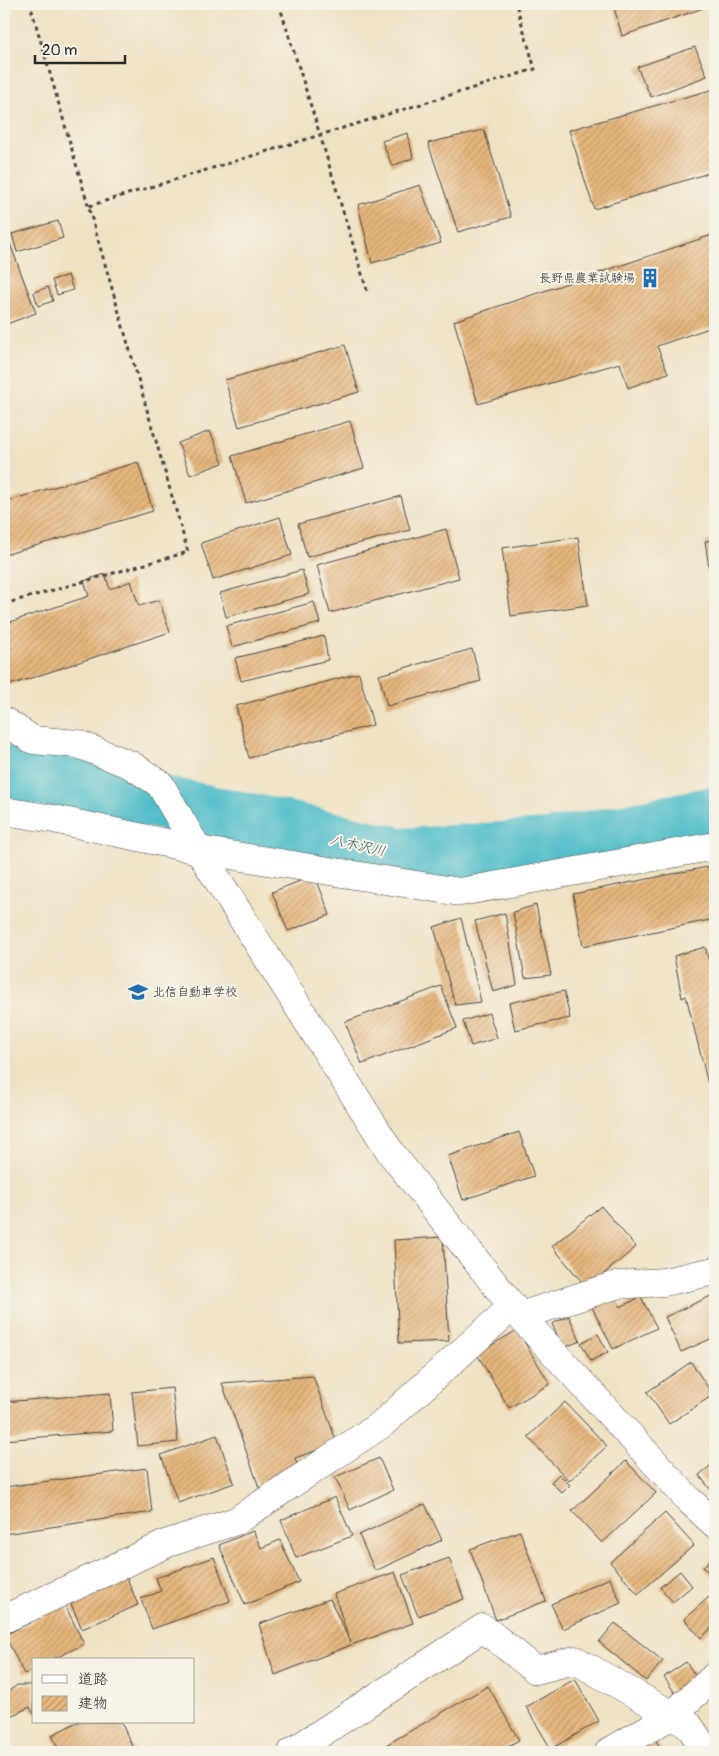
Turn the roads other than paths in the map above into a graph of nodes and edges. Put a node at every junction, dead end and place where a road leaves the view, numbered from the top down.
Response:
1 (4, 721) edge
2 (4, 811) edge
3 (195, 843) junction
4 (715, 846) edge
5 (715, 1272) edge
6 (516, 1311) junction
7 (715, 1524) edge
8 (4, 1619) edge
9 (715, 1676) edge
10 (672, 1715) junction
11 (292, 1752) edge
12 (609, 1752) edge
13 (707, 1752) edge

1 - 3 street
2 - 3 street
3 - 4 street
3 - 6 street
5 - 6 street
6 - 7 street
6 - 8 street
9 - 10 street
10 - 11 street
10 - 12 street
10 - 13 street

